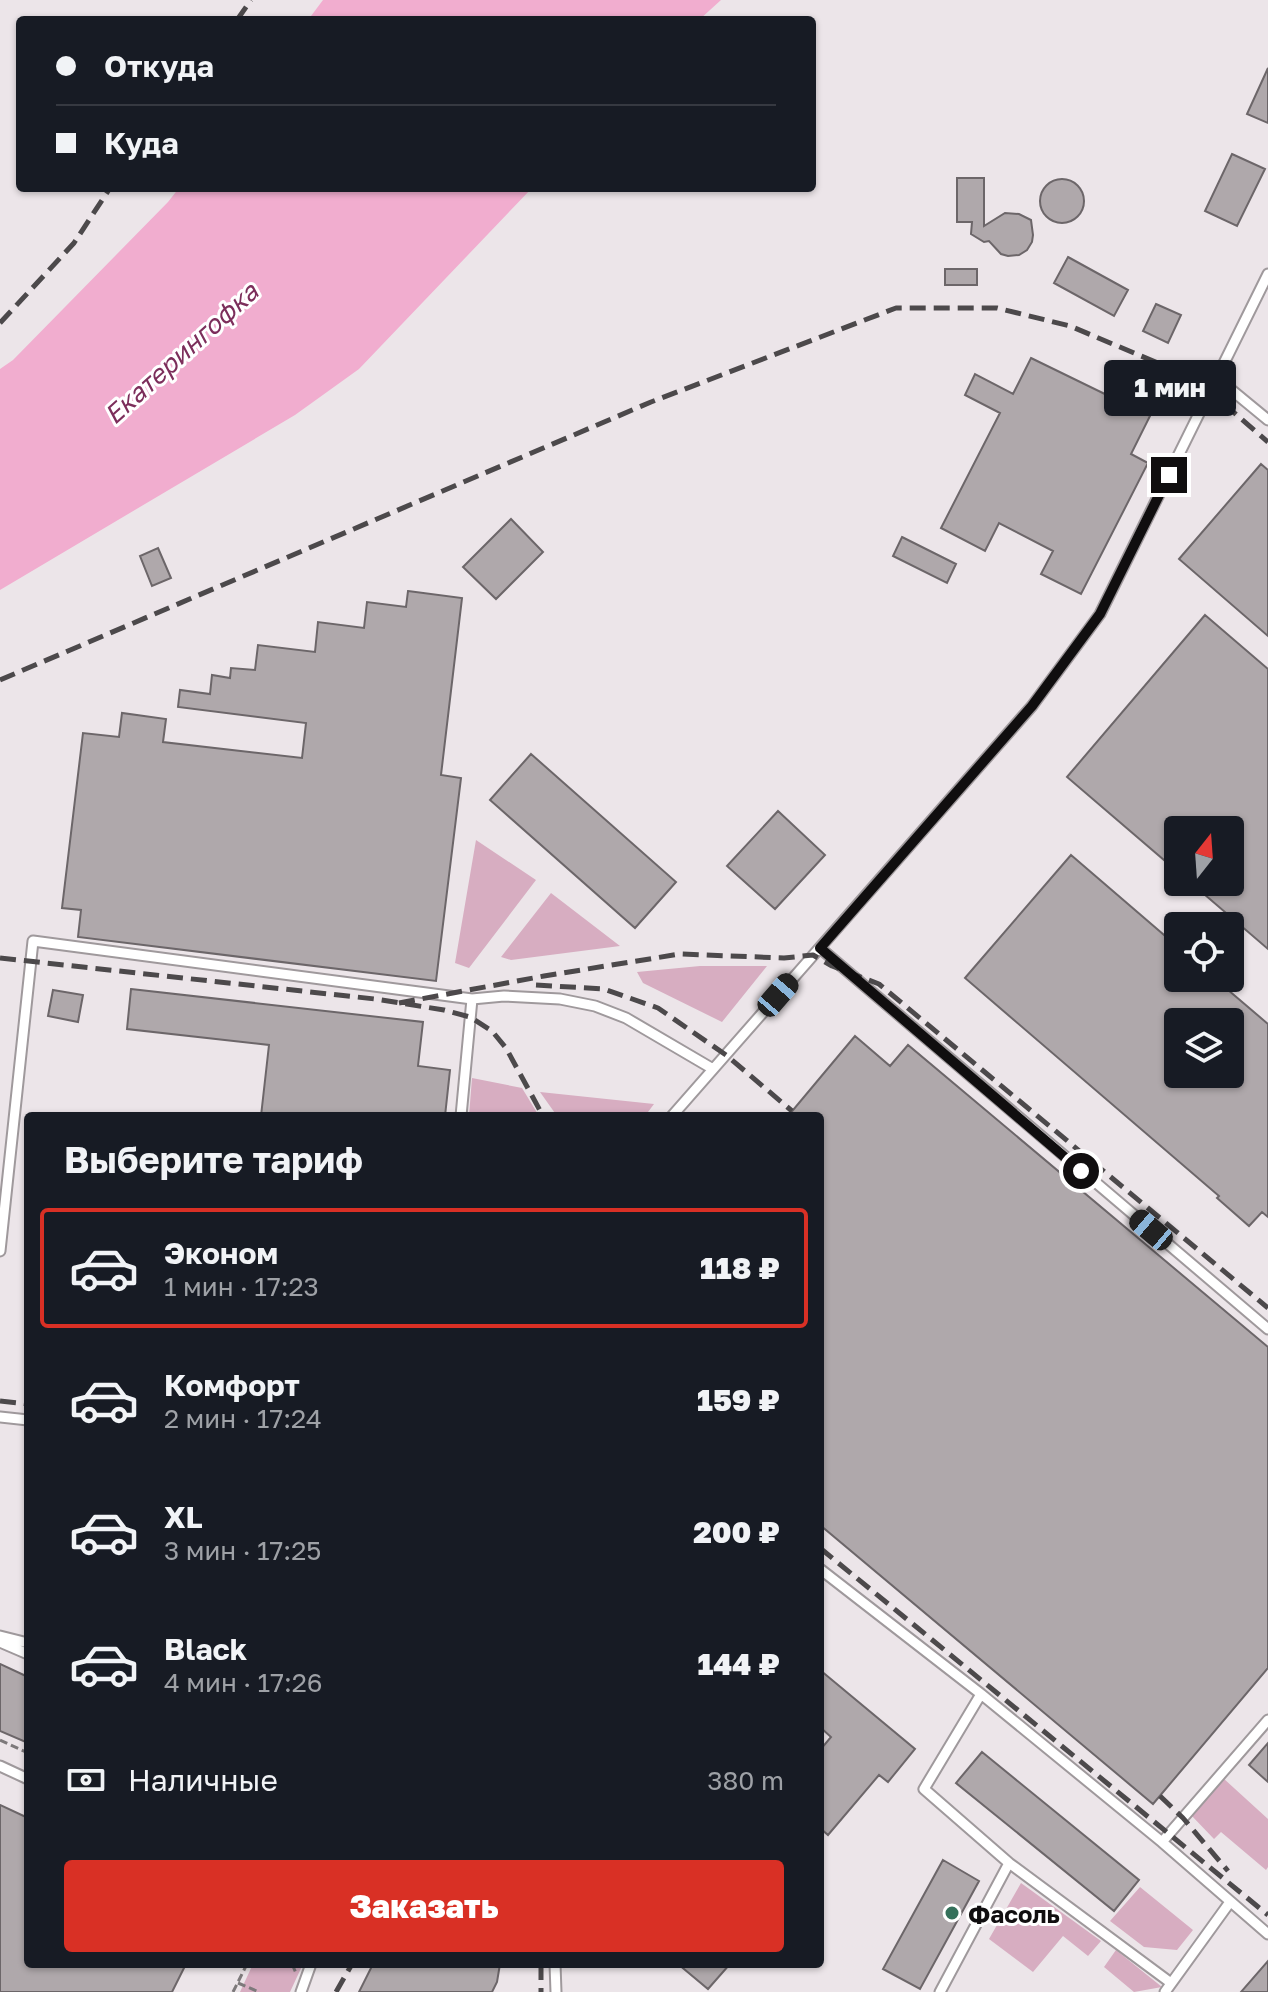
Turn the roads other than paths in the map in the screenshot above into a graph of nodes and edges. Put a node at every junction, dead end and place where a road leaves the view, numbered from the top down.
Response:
1 (1268, 274) edge
2 (1217, 378) junction
3 (1268, 420) edge
4 (820, 948) junction
5 (472, 999) junction
6 (713, 1069) junction
7 (461, 1112) edge
8 (675, 1112) edge
9 (0, 1251) edge
10 (1268, 1329) edge
11 (0, 1417) edge
12 (24, 1420) edge
13 (824, 1572) edge
14 (0, 1639) edge
15 (24, 1642) edge
16 (24, 1652) edge
17 (981, 1694) junction
18 (1268, 1720) edge
19 (0, 1766) edge
20 (24, 1777) edge
21 (1162, 1842) junction
22 (1009, 1863) junction
23 (1230, 1902) junction
24 (1268, 1934) edge
25 (310, 1968) edge
26 (555, 1968) edge
27 (1168, 1988) edge
28 (301, 1992) edge
29 (556, 1992) edge
30 (940, 1992) edge

1 - 2 lane
2 - 3 lane
2 - 4 lane
4 - 6 lane
4 - 10 lane
5 - 6 lane
5 - 7 lane
5 - 9 lane
6 - 8 lane
11 - 12 lane
13 - 17 lane
14 - 15 lane
14 - 16 lane
17 - 21 lane
17 - 22 lane
18 - 21 lane
19 - 20 lane
21 - 23 lane
22 - 27 lane
22 - 30 lane
23 - 24 lane
23 - 27 lane
25 - 28 lane
26 - 29 lane

